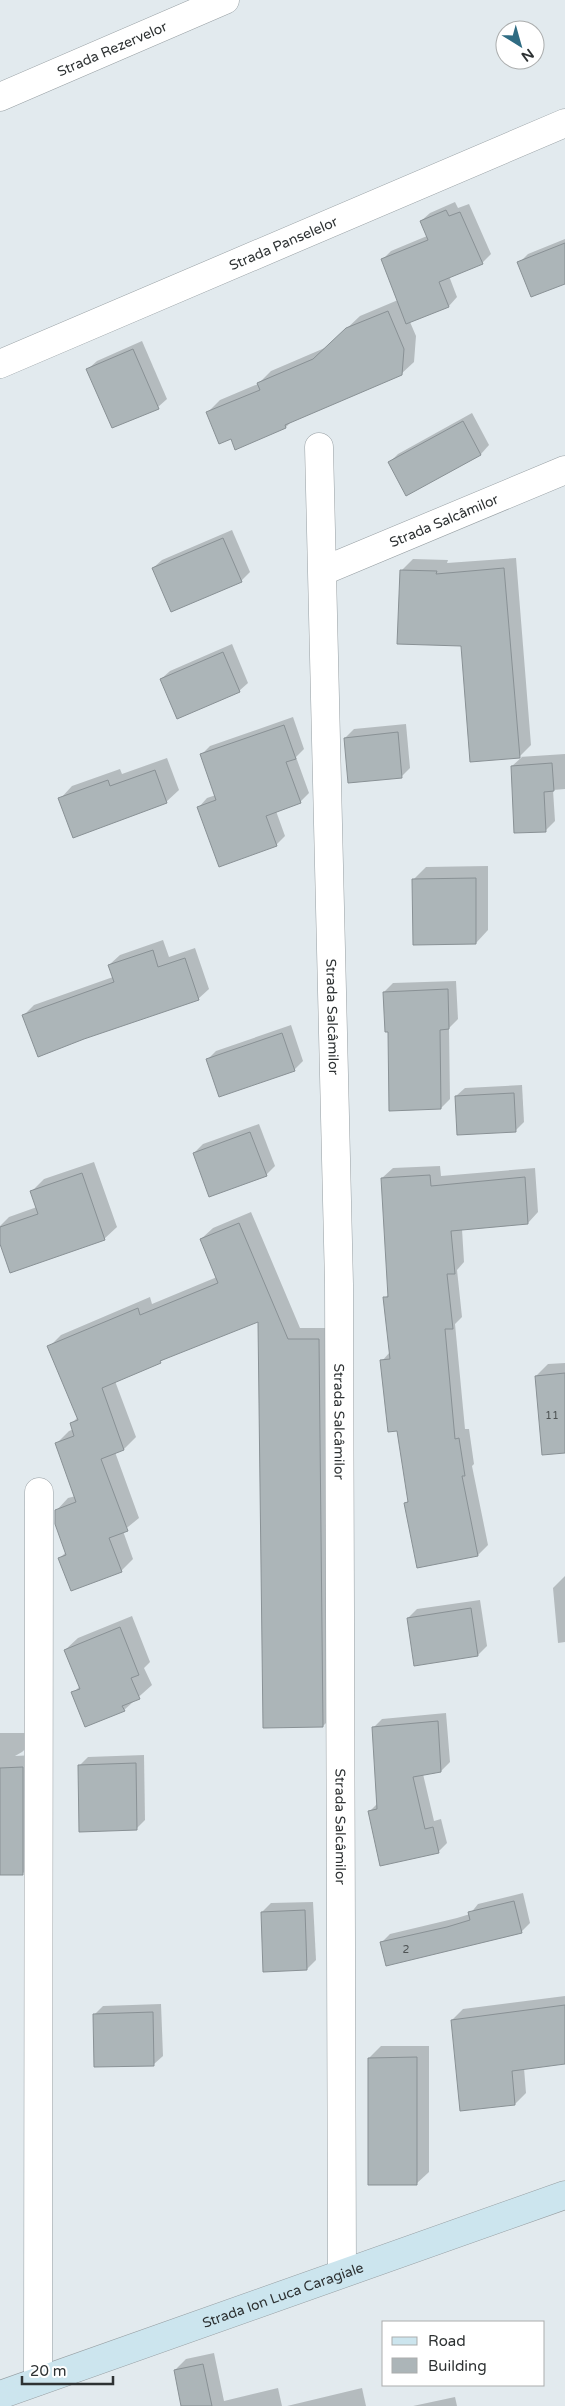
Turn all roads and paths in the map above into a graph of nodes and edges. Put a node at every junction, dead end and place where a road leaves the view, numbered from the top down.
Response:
1 (225, 0) edge
2 (0, 97) edge
3 (565, 123) edge
4 (0, 364) edge
5 (319, 447) dead end
6 (565, 470) edge
7 (323, 571) junction
8 (39, 1492) dead end
9 (565, 2195) edge
10 (342, 2272) junction
11 (38, 2381) junction
12 (0, 2395) edge

1 - 2 street, Strada Rezervelor
3 - 4 street, Strada Panselelor
5 - 7 street, Strada Salcâmilor
6 - 7 street, Strada Salcâmilor
7 - 10 street, Strada Salcâmilor
8 - 11 street
9 - 10 main road, Strada Ion Luca Caragiale
10 - 11 main road, Strada Ion Luca Caragiale
11 - 12 main road, Strada Ion Luca Caragiale

